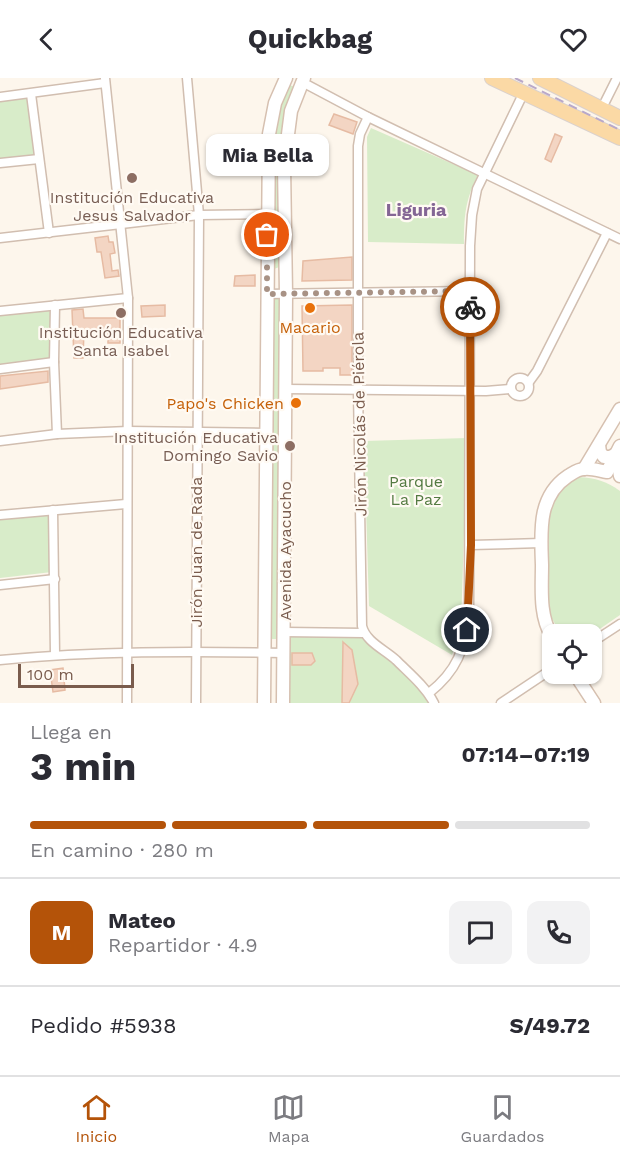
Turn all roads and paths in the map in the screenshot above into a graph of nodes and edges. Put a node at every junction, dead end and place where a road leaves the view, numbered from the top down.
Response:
1 (187, 78) edge
2 (286, 78) edge
3 (492, 78) edge
4 (540, 78) edge
5 (560, 78) edge
6 (617, 78) edge
7 (303, 80) edge
8 (105, 81) edge
9 (524, 92) junction
10 (32, 94) junction
11 (0, 98) edge
12 (603, 105) junction
13 (620, 109) edge
14 (566, 111) junction
15 (368, 117) junction
16 (620, 118) edge
17 (620, 138) edge
18 (39, 159) junction
19 (0, 163) edge
20 (484, 173) junction
21 (267, 214) junction
22 (199, 215) junction
23 (119, 225) junction
24 (49, 233) junction
25 (607, 233) junction
26 (0, 238) edge
27 (620, 239) edge
28 (470, 291) junction
29 (358, 293) junction
30 (267, 294) junction
31 (286, 294) junction
32 (128, 298) junction
33 (55, 305) junction
34 (0, 311) edge
35 (54, 362) junction
36 (0, 369) edge
37 (529, 382) junction
38 (285, 389) junction
39 (358, 390) junction
40 (511, 390) junction
41 (470, 391) junction
42 (620, 409) edge
43 (128, 431) junction
44 (197, 433) junction
45 (266, 433) junction
46 (57, 434) junction
47 (0, 441) edge
48 (599, 445) junction
49 (618, 450) edge
50 (584, 469) junction
51 (608, 472) junction
52 (620, 476) edge
53 (620, 483) edge
54 (126, 504) junction
55 (53, 510) junction
56 (0, 515) edge
57 (541, 543) junction
58 (471, 545) junction
59 (55, 579) junction
60 (0, 585) edge
61 (546, 624) edge
62 (620, 624) edge
63 (284, 632) junction
64 (364, 633) junction
65 (602, 636) edge
66 (126, 652) junction
67 (196, 652) junction
68 (264, 652) junction
69 (284, 653) junction
70 (55, 654) junction
71 (0, 660) edge
72 (542, 676) edge
73 (582, 684) edge
74 (429, 693) junction
75 (127, 703) edge
76 (196, 703) edge
77 (264, 703) edge
78 (283, 703) edge
79 (434, 703) edge
80 (501, 703) edge
81 (594, 703) edge

1 - 22 street, Jirón Juan de Rada
2 - 21 main road, Avenida Ayacucho
3 - 9 main road
4 - 12 main road
5 - 12 main road
6 - 12 street
7 - 15 street
7 - 31 main road, Avenida Ayacucho
8 - 10 street
8 - 23 street
9 - 14 main road
9 - 20 street
10 - 11 street
10 - 18 street
12 - 13 main road
12 - 14 main road
12 - 16 main road
14 - 17 main road
15 - 20 street
15 - 29 street, Jirón Nicolás de Piérola
18 - 19 street
18 - 24 street
20 - 25 street
20 - 28 street
21 - 22 street
21 - 30 main road, Avenida Ayacucho
22 - 23 street
22 - 44 street, Jirón Juan de Rada
23 - 24 street
23 - 32 street
24 - 26 street
25 - 27 street
25 - 37 street
28 - 29 street
28 - 41 street
29 - 31 street
29 - 39 street, Jirón Nicolás de Piérola
30 - 31 street
30 - 45 main road, Avenida Ayacucho
31 - 38 main road, Avenida Ayacucho
32 - 33 street
32 - 43 street
33 - 34 street
33 - 35 street
35 - 36 street
35 - 46 street
37 - 40 street
37 - 40 street
38 - 39 street
38 - 63 main road, Avenida Ayacucho
39 - 41 street
39 - 64 street, Jirón Nicolás de Piérola
40 - 41 street
41 - 58 street
42 - 48 main road
43 - 44 street
43 - 46 street
43 - 54 street
44 - 45 street
44 - 67 street, Jirón Juan de Rada
45 - 68 main road, Avenida Ayacucho
46 - 47 street
48 - 49 main road
48 - 50 main road
49 - 51 main road
49 - 52 main road
50 - 51 main road
50 - 57 main road
51 - 53 street
54 - 55 street
54 - 66 street
55 - 56 street
55 - 59 street
57 - 58 street
57 - 61 main road
58 - 74 street
59 - 60 street
59 - 70 street
62 - 65 street
63 - 64 street
63 - 69 main road, Avenida Ayacucho
64 - 74 street
66 - 67 street
66 - 70 street
66 - 75 street
67 - 68 street
67 - 76 street, Jirón Juan de Rada
68 - 69 street
68 - 77 main road, Avenida Ayacucho
69 - 78 main road, Avenida Ayacucho
70 - 71 street
72 - 80 street
73 - 81 main road
74 - 79 street

